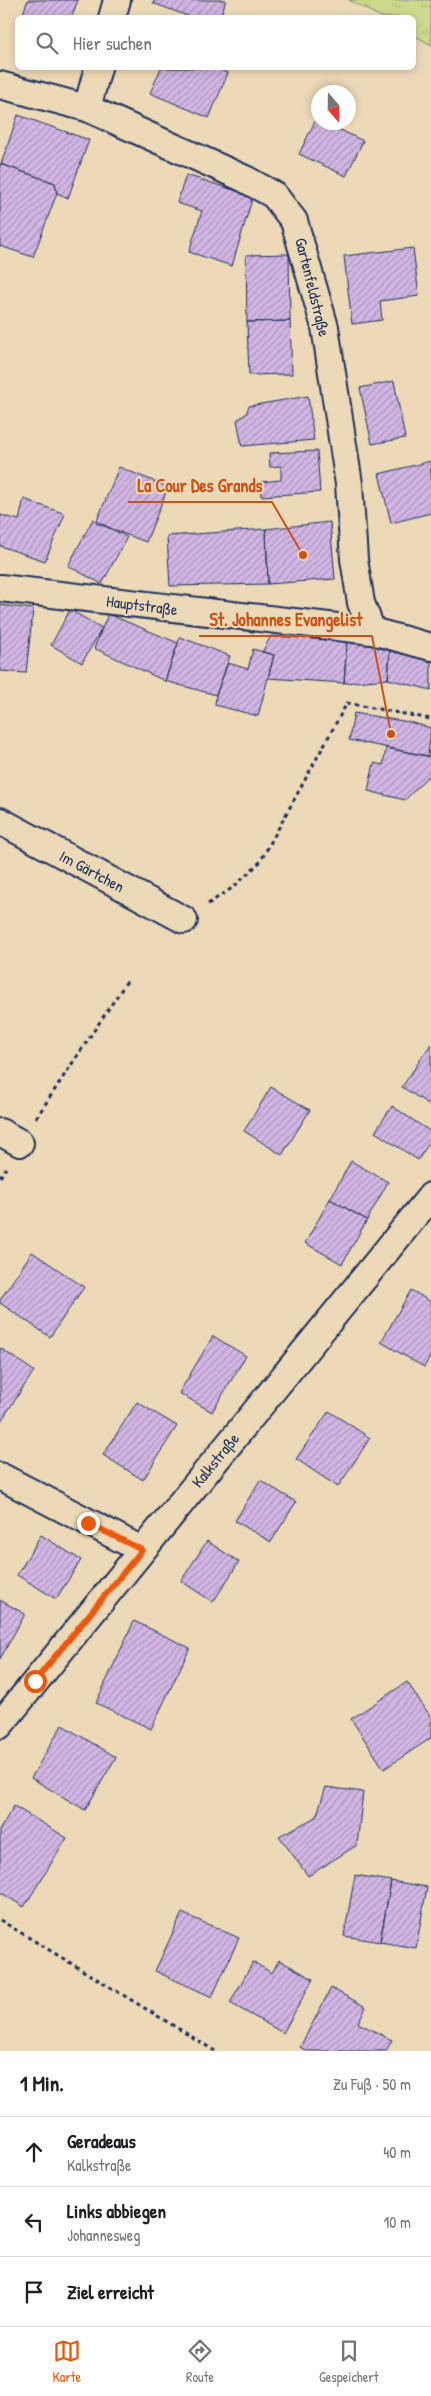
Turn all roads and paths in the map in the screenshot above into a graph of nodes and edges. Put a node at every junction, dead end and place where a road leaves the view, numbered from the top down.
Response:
1 (117, 0) edge
2 (113, 15) edge
3 (97, 70) edge
4 (0, 85) edge
5 (87, 108) junction
6 (0, 588) edge
7 (372, 631) junction
8 (431, 647) edge
9 (431, 719) edge
10 (0, 821) edge
11 (184, 920) joint
12 (127, 981) dead end
13 (10, 1137) edge
14 (431, 1196) edge
15 (0, 1476) edge
16 (142, 1550) junction
17 (0, 1725) edge
18 (0, 1920) edge
19 (216, 2051) edge

1 - 2 street
3 - 5 street
4 - 5 street, Gartenfeldstraße
5 - 7 street, Gartenfeldstraße
6 - 7 street, Hauptstraße
7 - 8 street, Hauptstraße
9 - 11 path
10 - 11 street, Im Gärtchen
12 - 13 path
14 - 16 street, Kalkstraße
15 - 16 street
16 - 17 street, Kalkstraße
18 - 19 path

